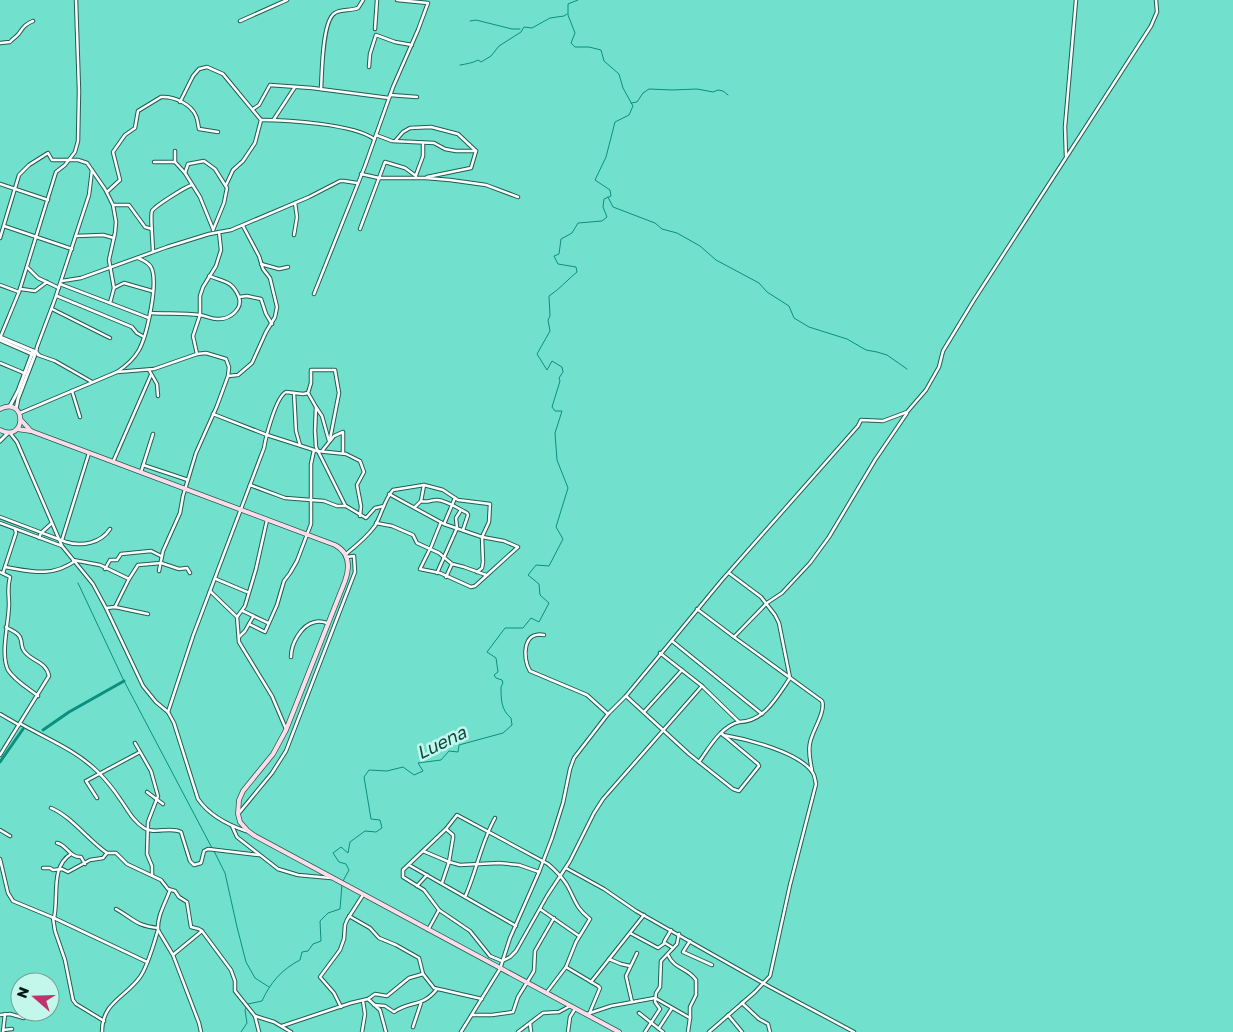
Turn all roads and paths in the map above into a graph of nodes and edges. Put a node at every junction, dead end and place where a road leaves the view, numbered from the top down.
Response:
1 (76, 0) edge
2 (286, 0) edge
3 (363, 0) edge
4 (377, 0) edge
5 (397, 0) edge
6 (1076, 0) edge
7 (1156, 0) edge
8 (34, 21) dead end
9 (240, 21) dead end
10 (375, 29) dead end
11 (0, 43) edge
12 (412, 45) junction
13 (368, 67) dead end
14 (295, 87) junction
15 (320, 89) junction
16 (390, 96) junction
17 (417, 97) dead end
18 (180, 102) junction
19 (253, 109) junction
20 (260, 120) junction
21 (274, 120) junction
22 (218, 132) dead end
23 (376, 135) junction
24 (374, 139) junction
25 (396, 141) junction
26 (423, 143) junction
27 (175, 151) dead end
28 (476, 151) junction
29 (1066, 158) junction
30 (69, 160) junction
31 (154, 162) dead end
32 (176, 162) junction
33 (92, 169) junction
34 (185, 174) junction
35 (361, 174) junction
36 (416, 177) junction
37 (378, 178) junction
38 (426, 178) junction
39 (357, 183) junction
40 (0, 184) edge
41 (192, 185) junction
42 (226, 185) junction
43 (14, 188) junction
44 (106, 192) junction
45 (518, 197) dead end
46 (48, 200) junction
47 (296, 203) junction
48 (113, 205) junction
49 (4, 226) junction
50 (243, 226) junction
51 (360, 229) dead end
52 (152, 230) junction
53 (214, 231) junction
54 (219, 232) junction
55 (294, 235) dead end
56 (76, 236) junction
57 (37, 237) junction
58 (0, 238) edge
59 (114, 238) junction
60 (72, 249) junction
61 (153, 252) junction
62 (137, 258) junction
63 (261, 264) junction
64 (27, 266) junction
65 (288, 266) dead end
66 (111, 268) junction
67 (209, 276) junction
68 (47, 282) junction
69 (60, 284) junction
70 (0, 285) edge
71 (114, 288) junction
72 (20, 290) junction
73 (152, 292) junction
74 (314, 294) dead end
75 (57, 296) junction
76 (239, 297) junction
77 (110, 303) junction
78 (52, 308) junction
79 (150, 314) junction
80 (200, 315) junction
81 (149, 318) junction
82 (272, 324) junction
83 (144, 337) junction
84 (0, 338) edge
85 (110, 338) dead end
86 (35, 352) junction
87 (197, 354) junction
88 (0, 364) edge
89 (149, 370) junction
90 (117, 372) junction
91 (26, 374) junction
92 (151, 375) junction
93 (228, 376) junction
94 (92, 382) junction
95 (72, 391) junction
96 (294, 392) junction
97 (308, 393) junction
98 (158, 396) dead end
99 (10, 406) junction
100 (316, 408) junction
101 (0, 409) edge
102 (18, 411) junction
103 (907, 412) junction
104 (213, 414) junction
105 (80, 417) dead end
106 (21, 420) junction
107 (0, 430) edge
108 (17, 430) junction
109 (31, 431) junction
110 (9, 433) junction
111 (153, 434) dead end
112 (267, 435) junction
113 (330, 440) junction
114 (0, 442) edge
115 (17, 442) junction
116 (300, 445) junction
117 (316, 450) junction
118 (322, 451) junction
119 (89, 453) junction
120 (343, 453) junction
121 (113, 462) junction
122 (143, 464) junction
123 (141, 472) junction
124 (188, 480) junction
125 (424, 485) junction
126 (250, 486) junction
127 (185, 489) junction
128 (389, 494) junction
129 (455, 498) junction
130 (312, 501) junction
131 (421, 501) junction
132 (451, 505) junction
133 (346, 506) junction
134 (384, 506) junction
135 (415, 508) junction
136 (241, 510) junction
137 (461, 510) junction
138 (360, 516) junction
139 (0, 517) edge
140 (267, 520) junction
141 (0, 523) edge
142 (14, 523) junction
143 (52, 523) junction
144 (376, 523) junction
145 (442, 523) junction
146 (457, 528) junction
147 (16, 529) junction
148 (110, 529) dead end
149 (463, 530) junction
150 (41, 533) junction
151 (307, 535) junction
152 (482, 537) junction
153 (39, 538) junction
154 (61, 540) junction
155 (62, 546) junction
156 (430, 549) junction
157 (161, 556) junction
158 (347, 556) junction
159 (444, 557) junction
160 (74, 560) junction
161 (160, 563) junction
162 (452, 564) junction
163 (4, 567) junction
164 (105, 569) junction
165 (159, 571) dead end
166 (2, 572) edge
167 (477, 572) junction
168 (437, 573) junction
169 (729, 573) junction
170 (190, 574) dead end
171 (486, 576) junction
172 (446, 577) junction
173 (129, 578) junction
174 (216, 579) junction
175 (210, 591) junction
176 (248, 592) junction
177 (767, 603) junction
178 (115, 607) junction
179 (106, 608) junction
180 (697, 610) junction
181 (242, 611) junction
182 (148, 614) dead end
183 (237, 617) junction
184 (253, 617) junction
185 (268, 623) junction
186 (328, 623) junction
187 (249, 624) junction
188 (6, 628) junction
189 (544, 636) dead end
190 (239, 637) junction
191 (734, 637) junction
192 (672, 641) junction
193 (660, 653) junction
194 (291, 657) dead end
195 (682, 670) junction
196 (790, 678) junction
197 (702, 686) junction
198 (38, 696) junction
199 (626, 696) junction
200 (168, 712) junction
201 (644, 712) junction
202 (0, 714) edge
203 (608, 714) junction
204 (762, 714) junction
205 (739, 722) junction
206 (20, 724) junction
207 (286, 730) junction
208 (663, 731) junction
209 (722, 734) junction
210 (135, 743) dead end
211 (140, 752) junction
212 (0, 756) edge
213 (699, 762) junction
214 (813, 772) junction
215 (99, 774) junction
216 (147, 792) dead end
217 (96, 798) dead end
218 (158, 800) junction
219 (163, 804) dead end
220 (51, 808) dead end
221 (238, 814) junction
222 (495, 818) dead end
223 (232, 826) junction
224 (446, 829) junction
225 (0, 830) edge
226 (149, 830) junction
227 (248, 831) junction
228 (487, 831) junction
229 (10, 836) dead end
230 (57, 843) dead end
231 (423, 851) junction
232 (107, 853) junction
233 (71, 854) junction
234 (259, 855) junction
235 (0, 859) edge
236 (449, 862) junction
237 (543, 862) junction
238 (85, 864) junction
239 (478, 864) junction
240 (409, 865) junction
241 (43, 868) dead end
242 (566, 868) junction
243 (59, 869) junction
244 (540, 872) junction
245 (152, 875) junction
246 (427, 875) junction
247 (560, 876) junction
248 (332, 878) junction
249 (442, 883) junction
250 (417, 886) junction
251 (170, 890) junction
252 (363, 895) junction
253 (465, 897) junction
254 (116, 909) dead end
255 (540, 909) junction
256 (439, 910) junction
257 (644, 915) junction
258 (350, 916) junction
259 (53, 918) junction
260 (554, 918) junction
261 (516, 926) junction
262 (158, 929) junction
263 (428, 930) junction
264 (671, 930) junction
265 (202, 932) junction
266 (630, 933) junction
267 (678, 934) junction
268 (579, 936) junction
269 (690, 941) junction
270 (664, 943) junction
271 (673, 948) junction
272 (174, 954) junction
273 (637, 954) dead end
274 (668, 954) junction
275 (609, 959) junction
276 (502, 961) junction
277 (146, 962) junction
278 (712, 965) dead end
279 (630, 966) junction
280 (566, 967) junction
281 (500, 969) junction
282 (423, 974) junction
283 (526, 982) junction
284 (592, 982) junction
285 (764, 983) junction
286 (437, 989) junction
287 (546, 993) junction
288 (655, 998) junction
289 (368, 999) junction
290 (482, 999) junction
291 (362, 1001) junction
292 (421, 1002) junction
293 (632, 1002) junction
294 (742, 1003) junction
295 (374, 1005) junction
296 (570, 1006) junction
297 (340, 1007) junction
298 (672, 1008) junction
299 (575, 1009) junction
300 (588, 1013) junction
301 (639, 1013) dead end
302 (5, 1014) junction
303 (10, 1015) edge
304 (472, 1015) junction
305 (728, 1015) junction
306 (0, 1016) edge
307 (255, 1016) junction
308 (690, 1018) junction
309 (4, 1020) junction
310 (104, 1021) junction
311 (530, 1023) junction
312 (651, 1023) junction
313 (282, 1026) junction
314 (413, 1027) dead end
315 (658, 1028) junction
316 (12, 1029) dead end
317 (849, 1029) junction
318 (3, 1031) edge
319 (102, 1032) edge
320 (201, 1032) edge
321 (259, 1032) edge
322 (291, 1032) edge
323 (362, 1032) edge
324 (386, 1032) edge
325 (461, 1032) edge
326 (518, 1032) edge
327 (531, 1032) edge
328 (568, 1032) edge
329 (617, 1032) edge
330 (645, 1032) edge
331 (663, 1032) edge
332 (688, 1032) edge
333 (709, 1032) edge
334 (742, 1032) edge
335 (770, 1032) edge
336 (846, 1032) edge
337 (854, 1032) edge

1 - 30 street
2 - 9 street
3 - 15 street
4 - 10 street
5 - 12 street
6 - 29 street
7 - 29 street
8 - 11 street
12 - 13 street
12 - 16 street
14 - 15 street
14 - 19 street
14 - 21 street
15 - 16 street
16 - 17 street
16 - 23 street
18 - 19 street
18 - 22 street
18 - 44 street
19 - 20 street
20 - 21 street
20 - 42 street
21 - 24 street
23 - 24 street
23 - 25 street
24 - 35 street
25 - 26 street
25 - 28 street
26 - 28 street
26 - 36 street
27 - 32 street
28 - 38 street
29 - 103 street
30 - 33 street
30 - 43 street
30 - 46 street
31 - 32 street
32 - 34 street
33 - 44 street
33 - 56 street
34 - 41 street
34 - 42 street
35 - 37 street
35 - 39 street
36 - 37 street
36 - 37 street
36 - 38 street
37 - 51 street
38 - 45 street
39 - 47 street
39 - 74 street
40 - 43 street
41 - 52 street
41 - 53 street
42 - 53 street
43 - 46 street
43 - 49 street
44 - 48 street
46 - 57 street
47 - 50 street
47 - 55 street
48 - 52 street
48 - 59 street
49 - 57 street
49 - 58 street
50 - 54 street
50 - 63 street
52 - 61 street
53 - 54 street
53 - 61 street
54 - 67 street
56 - 59 street
56 - 60 street
57 - 60 street
57 - 64 street
59 - 66 street
60 - 69 street
61 - 62 street
62 - 66 street
62 - 73 street
63 - 65 street
63 - 82 street
64 - 68 street
64 - 72 street
66 - 69 street
66 - 71 street
67 - 76 street
67 - 80 street
68 - 69 street
68 - 72 street
69 - 75 street
69 - 77 street
70 - 72 street
71 - 73 street
71 - 77 street
72 - 84 street
73 - 79 street
75 - 78 street
75 - 83 street
76 - 80 street
76 - 82 street
77 - 81 street
78 - 85 street
78 - 86 street
79 - 80 street
79 - 81 street
80 - 87 street
81 - 83 street
82 - 93 street
83 - 90 street
84 - 86 street
86 - 91 street
86 - 94 street
87 - 89 street
87 - 93 street
88 - 91 street
89 - 90 street
89 - 92 street
90 - 94 street
91 - 99 street
91 - 102 street
92 - 98 street
92 - 121 street
93 - 104 street
94 - 95 street
95 - 102 street
95 - 105 street
96 - 97 street
96 - 112 street
96 - 116 street
97 - 100 street
97 - 113 street
99 - 101 main road
99 - 102 main road
100 - 113 street
100 - 117 street
102 - 106 main road
103 - 169 street
103 - 177 street
104 - 112 street
104 - 124 street
106 - 108 main road
106 - 109 main road
107 - 110 main road
108 - 109 main road
108 - 110 main road
108 - 115 street
109 - 119 main road
110 - 114 street
110 - 115 street
111 - 122 street
112 - 116 street
112 - 126 street
113 - 118 street
113 - 120 street
115 - 143 street
116 - 117 street
117 - 118 street
117 - 130 street
117 - 133 street
118 - 120 street
119 - 121 main road
119 - 154 street
120 - 138 street
121 - 123 main road
122 - 123 street
122 - 124 street
123 - 127 main road
124 - 127 street
125 - 128 street
125 - 129 street
125 - 131 street
126 - 130 street
126 - 136 street
127 - 136 main road
127 - 157 street
128 - 134 street
128 - 135 street
129 - 132 street
129 - 152 street
130 - 133 street
130 - 151 street
131 - 132 street
131 - 135 street
132 - 137 street
132 - 145 street
133 - 138 street
134 - 138 street
134 - 144 street
135 - 145 street
136 - 140 main road
136 - 174 street
137 - 146 street
137 - 149 street
139 - 142 street
140 - 151 main road
140 - 176 street
141 - 147 street
142 - 147 street
142 - 150 street
143 - 150 street
143 - 154 street
144 - 156 street
144 - 158 street
145 - 146 street
145 - 156 street
146 - 149 street
146 - 159 street
147 - 153 street
147 - 163 street
148 - 154 street
149 - 152 street
150 - 153 street
150 - 154 street
151 - 158 main road
151 - 185 street
152 - 167 street
152 - 171 street
153 - 155 street
154 - 155 street
155 - 160 street
156 - 159 street
156 - 168 street
157 - 161 street
157 - 164 street
158 - 186 main road
158 - 221 street
159 - 162 street
159 - 168 street
160 - 163 street
160 - 164 street
160 - 179 street
161 - 165 street
161 - 170 street
161 - 173 street
162 - 167 street
162 - 172 street
163 - 166 street
164 - 173 street
166 - 188 street
167 - 171 street
168 - 172 street
169 - 177 street
169 - 180 street
171 - 172 street
173 - 178 street
174 - 175 street
174 - 176 street
175 - 183 street
175 - 200 street
176 - 181 street
177 - 191 street
177 - 196 street
178 - 179 street
178 - 182 street
179 - 200 street
180 - 191 street
180 - 192 street
181 - 183 street
181 - 184 street
183 - 190 street
184 - 185 street
184 - 187 street
185 - 187 street
186 - 194 street
186 - 207 main road
187 - 190 street
188 - 198 street
188 - 198 street
189 - 203 street
190 - 207 street
191 - 196 street
192 - 193 street
192 - 204 street
193 - 195 street
193 - 199 street
195 - 197 street
195 - 201 street
196 - 204 street
196 - 214 street
197 - 205 street
197 - 208 street
198 - 206 street
199 - 201 street
199 - 203 street
200 - 223 street
201 - 208 street
202 - 206 street
203 - 237 street
204 - 205 street
205 - 209 street
206 - 212 street
206 - 215 street
207 - 221 main road
208 - 213 street
208 - 242 street
209 - 213 street
209 - 213 street
209 - 214 street
210 - 211 street
211 - 215 street
211 - 218 street
214 - 285 street
215 - 217 street
215 - 226 street
216 - 218 street
218 - 219 street
218 - 226 street
220 - 232 street
221 - 227 main road
222 - 228 street
223 - 227 street
223 - 234 street
224 - 228 street
224 - 231 street
224 - 236 street
225 - 229 street
226 - 234 street
226 - 245 street
227 - 248 main road
228 - 237 street
228 - 239 street
230 - 233 street
231 - 236 street
231 - 240 street
232 - 238 street
232 - 245 street
233 - 238 street
233 - 243 street
234 - 248 street
235 - 259 street
236 - 239 street
236 - 249 street
237 - 244 street
237 - 247 street
238 - 243 street
239 - 244 street
239 - 253 street
240 - 246 street
240 - 250 street
241 - 243 street
242 - 247 street
242 - 257 street
243 - 259 street
244 - 261 street
245 - 251 street
246 - 249 street
246 - 250 street
247 - 255 street
247 - 268 street
248 - 252 main road
249 - 253 street
250 - 256 street
251 - 262 street
251 - 265 street
252 - 258 street
252 - 263 main road
253 - 261 street
254 - 262 street
255 - 260 street
255 - 276 street
256 - 263 street
256 - 276 street
257 - 264 street
257 - 266 street
258 - 282 street
258 - 297 street
259 - 277 street
259 - 310 street
260 - 268 street
260 - 283 street
261 - 276 street
262 - 272 street
262 - 277 street
263 - 281 main road
264 - 267 street
264 - 270 street
265 - 272 street
265 - 307 street
266 - 270 street
266 - 275 street
267 - 269 street
267 - 271 street
268 - 280 street
269 - 278 street
269 - 285 street
270 - 271 street
271 - 274 street
272 - 320 street
273 - 279 street
274 - 288 street
274 - 308 street
275 - 279 street
275 - 284 street
276 - 281 street
277 - 310 street
279 - 293 street
280 - 284 street
280 - 287 street
281 - 283 main road
281 - 290 street
282 - 286 street
282 - 289 street
283 - 287 main road
283 - 304 street
284 - 300 street
285 - 294 street
285 - 317 street
286 - 290 street
286 - 292 street
287 - 296 main road
288 - 293 street
288 - 298 street
288 - 312 street
289 - 291 street
289 - 295 street
290 - 304 street
291 - 297 street
291 - 323 street
292 - 295 street
292 - 314 street
293 - 300 street
294 - 305 street
294 - 335 street
295 - 324 street
296 - 299 main road
296 - 311 street
297 - 313 street
298 - 308 street
298 - 315 street
299 - 300 main road
299 - 328 street
300 - 329 main road
301 - 312 street
302 - 303 street
302 - 306 street
302 - 309 street
304 - 325 street
305 - 333 street
305 - 334 street
306 - 309 street
307 - 313 street
307 - 321 street
308 - 332 street
309 - 318 street
310 - 319 street
311 - 326 street
311 - 327 street
312 - 315 street
312 - 330 street
313 - 322 street
315 - 331 street
316 - 318 street
317 - 336 street
317 - 337 street

